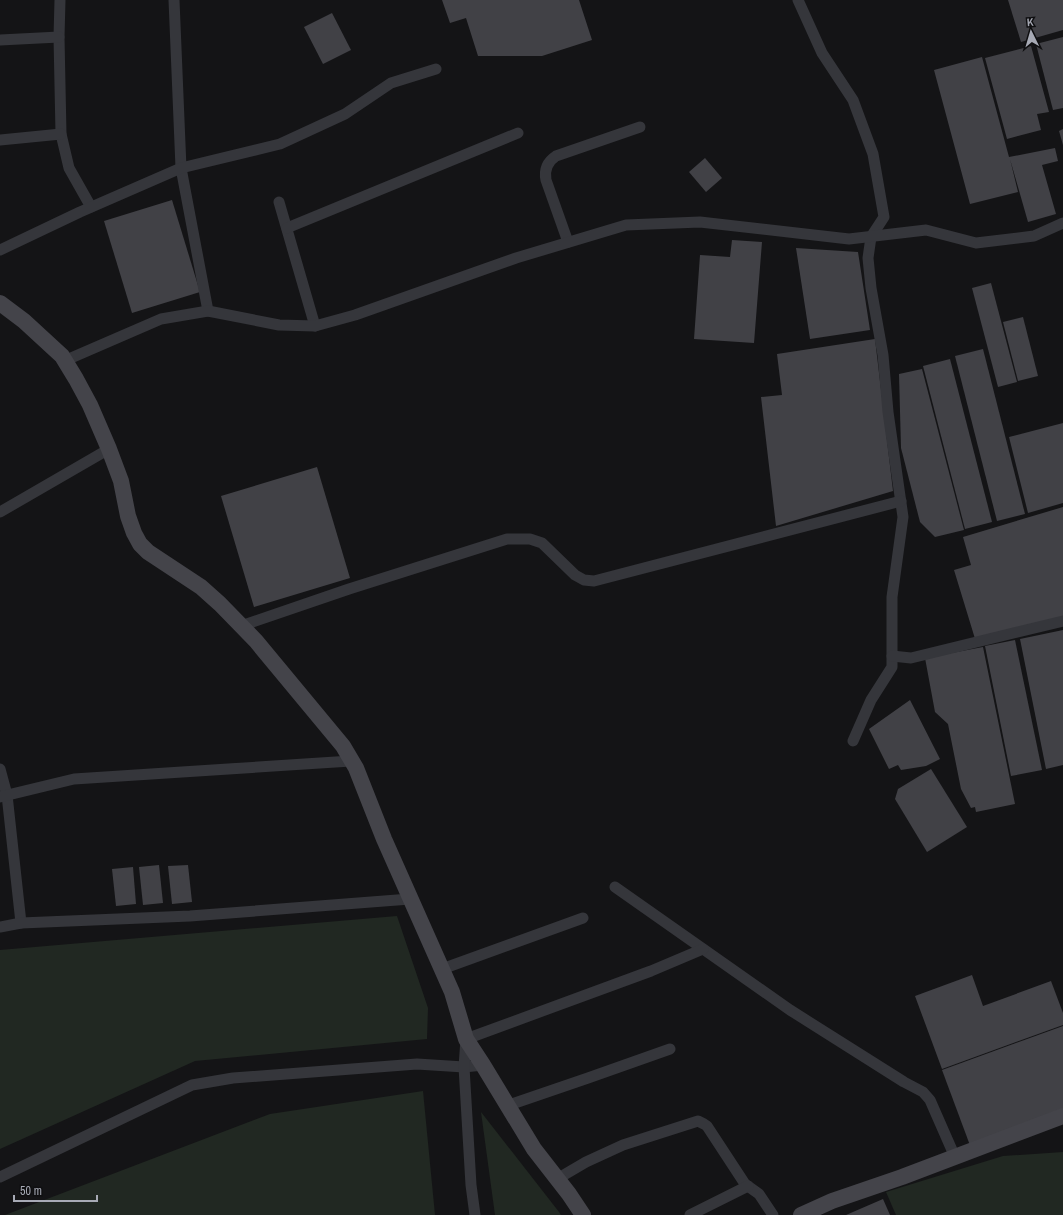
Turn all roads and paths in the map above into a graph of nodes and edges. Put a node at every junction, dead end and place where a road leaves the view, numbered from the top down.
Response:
1 (60, 0) edge
2 (174, 0) edge
3 (798, 0) edge
4 (59, 37) junction
5 (0, 40) edge
6 (436, 69) dead end
7 (640, 127) dead end
8 (518, 133) dead end
9 (61, 134) junction
10 (0, 140) edge
11 (182, 168) junction
12 (279, 202) dead end
13 (91, 207) junction
14 (1063, 223) edge
15 (287, 228) junction
16 (871, 237) junction
17 (568, 242) junction
18 (0, 250) edge
19 (0, 303) edge
20 (208, 311) junction
21 (315, 326) junction
22 (64, 360) junction
23 (109, 449) junction
24 (901, 500) junction
25 (0, 512) edge
26 (1063, 621) edge
27 (242, 626) junction
28 (892, 656) junction
29 (853, 741) dead end
30 (351, 761) junction
31 (0, 768) edge
32 (4, 796) edge
33 (615, 887) dead end
34 (410, 898) junction
35 (583, 918) dead end
36 (21, 923) junction
37 (0, 927) edge
38 (703, 949) junction
39 (442, 969) junction
40 (466, 1039) junction
41 (670, 1049) dead end
42 (483, 1065) junction
43 (464, 1067) junction
44 (506, 1106) junction
45 (1063, 1116) edge
46 (955, 1157) junction
47 (0, 1177) edge
48 (557, 1179) junction
49 (748, 1186) junction
50 (475, 1215) edge
51 (583, 1215) edge
52 (690, 1215) edge
53 (773, 1215) edge
54 (802, 1215) edge

1 - 4 street
2 - 11 street
3 - 16 street
4 - 5 street
4 - 9 street
6 - 11 street
7 - 17 street
8 - 15 street
9 - 10 street
9 - 13 street
11 - 13 street
11 - 20 street
12 - 15 street
13 - 18 street
14 - 16 street
15 - 21 street
16 - 17 street
16 - 24 street
17 - 21 street
19 - 22 street
20 - 21 street
20 - 22 street
22 - 23 street
23 - 25 street
23 - 27 street
24 - 27 street
24 - 28 street
26 - 28 street
27 - 30 street
28 - 29 street
30 - 32 street
30 - 34 street
31 - 32 street
32 - 36 street
33 - 38 street
34 - 36 street
34 - 39 street
35 - 39 street
36 - 37 street
38 - 40 street
38 - 46 street
39 - 40 street
40 - 42 street
40 - 43 street
41 - 44 street
42 - 43 street
42 - 44 street
43 - 47 street
43 - 50 street
44 - 48 street
45 - 46 street
46 - 54 street
48 - 49 street
48 - 51 street
49 - 52 street
49 - 53 street

